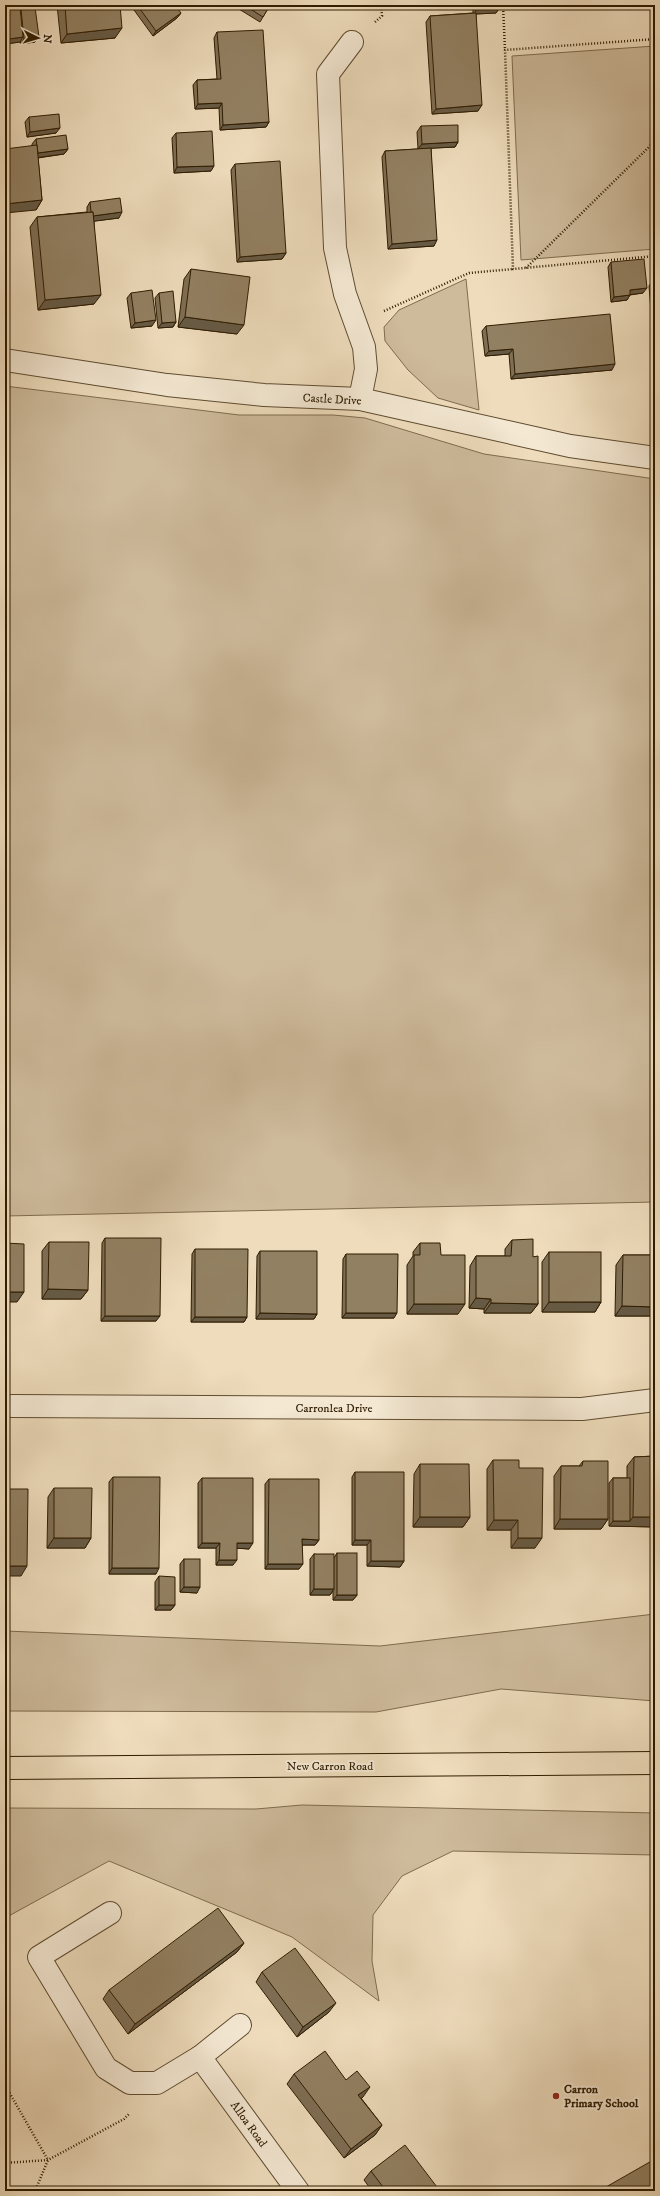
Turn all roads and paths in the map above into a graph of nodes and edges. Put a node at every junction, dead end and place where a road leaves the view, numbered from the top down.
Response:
1 (503, 5) edge
2 (655, 39) edge
3 (352, 42) dead end
4 (505, 50) junction
5 (655, 141) edge
6 (655, 256) edge
7 (526, 268) junction
8 (514, 269) junction
9 (357, 324) junction
10 (5, 360) edge
11 (360, 399) junction
12 (655, 458) edge
13 (655, 1400) edge
14 (12, 1406) dead end
15 (655, 1762) edge
16 (5, 1768) edge
17 (110, 1913) dead end
18 (240, 2025) dead end
19 (200, 2056) junction
20 (5, 2085) edge
21 (129, 2115) dead end
22 (48, 2160) junction
23 (5, 2163) edge
24 (35, 2191) edge
25 (298, 2191) edge

1 - 4 path
2 - 4 path
3 - 9 street
4 - 8 path
5 - 7 path
6 - 7 path
7 - 8 path
8 - 9 path
9 - 11 street
10 - 11 street, Castle Drive
11 - 12 street, Castle Drive
13 - 14 street, Carronlea Drive
15 - 16 main road, New Carron Road
17 - 19 street
18 - 19 street
19 - 25 street, Alloa Road
20 - 22 path
21 - 22 path
22 - 23 path
22 - 24 path

